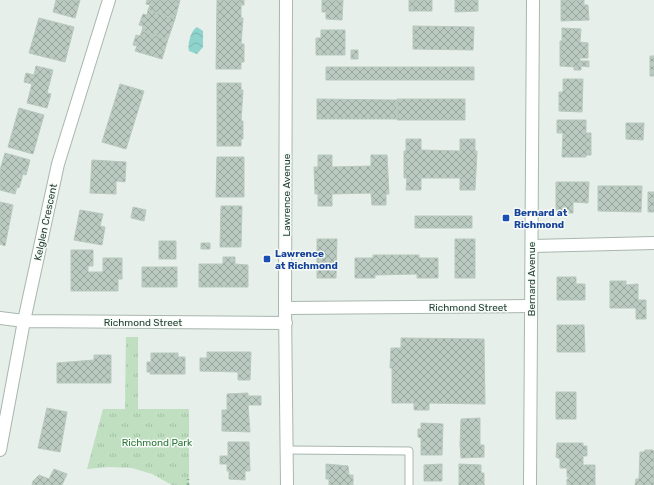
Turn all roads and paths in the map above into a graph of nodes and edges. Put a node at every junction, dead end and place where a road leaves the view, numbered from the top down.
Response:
1 (110, 0) edge
2 (286, 0) edge
3 (533, 0) edge
4 (654, 243) edge
5 (532, 246) junction
6 (531, 306) junction
7 (285, 308) junction
8 (0, 318) edge
9 (24, 321) junction
10 (286, 323) junction
11 (0, 450) edge
12 (288, 450) junction
13 (188, 479) dead end
14 (188, 485) edge
15 (288, 485) edge
16 (409, 485) edge
17 (530, 485) edge

1 - 9 street, Kelglen Crescent
2 - 7 street, Lawrence Avenue
3 - 5 street, Bernard Avenue
4 - 5 street
5 - 6 street, Bernard Avenue
6 - 7 street, Richmond Street
6 - 17 street, Bernard Avenue
7 - 10 street, Lawrence Avenue
8 - 9 street, Richmond Street
9 - 10 street, Richmond Street
9 - 11 street, Kelglen Crescent
10 - 12 street, Lawrence Avenue
12 - 15 street, Lawrence Avenue
12 - 16 lane
13 - 14 path

